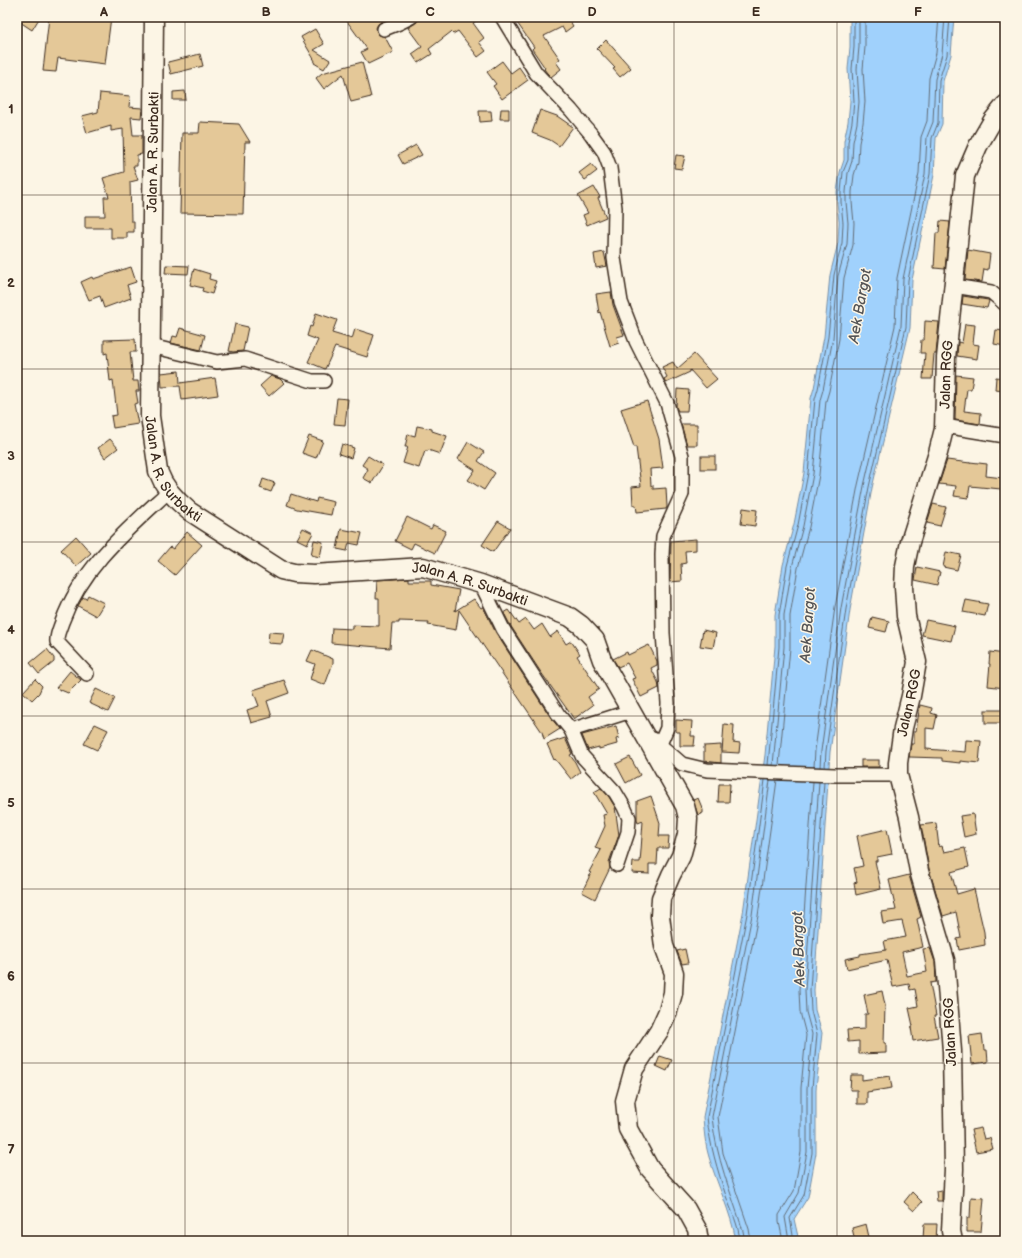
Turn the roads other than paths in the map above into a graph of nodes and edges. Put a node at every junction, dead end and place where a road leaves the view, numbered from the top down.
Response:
1 (154, 17) edge
2 (411, 17) edge
3 (502, 17) edge
4 (384, 29) dead end
5 (1005, 105) edge
6 (954, 286) junction
7 (1005, 304) edge
8 (151, 346) junction
9 (324, 381) dead end
10 (944, 426) junction
11 (1005, 436) edge
12 (169, 491) junction
13 (481, 584) junction
14 (87, 674) dead end
15 (631, 710) junction
16 (571, 730) junction
17 (643, 731) junction
18 (660, 744) junction
19 (898, 775) junction
20 (617, 865) dead end
21 (699, 1241) edge
22 (953, 1241) edge

1 - 8 main road, Jalan A. R. Surbakti
2 - 4 street
3 - 18 street
5 - 6 main road, Jalan RGG
6 - 7 street
6 - 10 main road, Jalan RGG
8 - 9 street
8 - 12 main road, Jalan A. R. Surbakti
10 - 11 street
10 - 19 main road, Jalan RGG
12 - 13 main road, Jalan A. R. Surbakti
12 - 14 street
13 - 15 main road, Jalan A. R. Surbakti
13 - 16 street
15 - 16 street
15 - 17 main road, Jalan A. R. Surbakti
16 - 20 street
17 - 18 street
17 - 21 main road, Jalan A. R. Surbakti
18 - 19 street
19 - 22 main road, Jalan RGG

